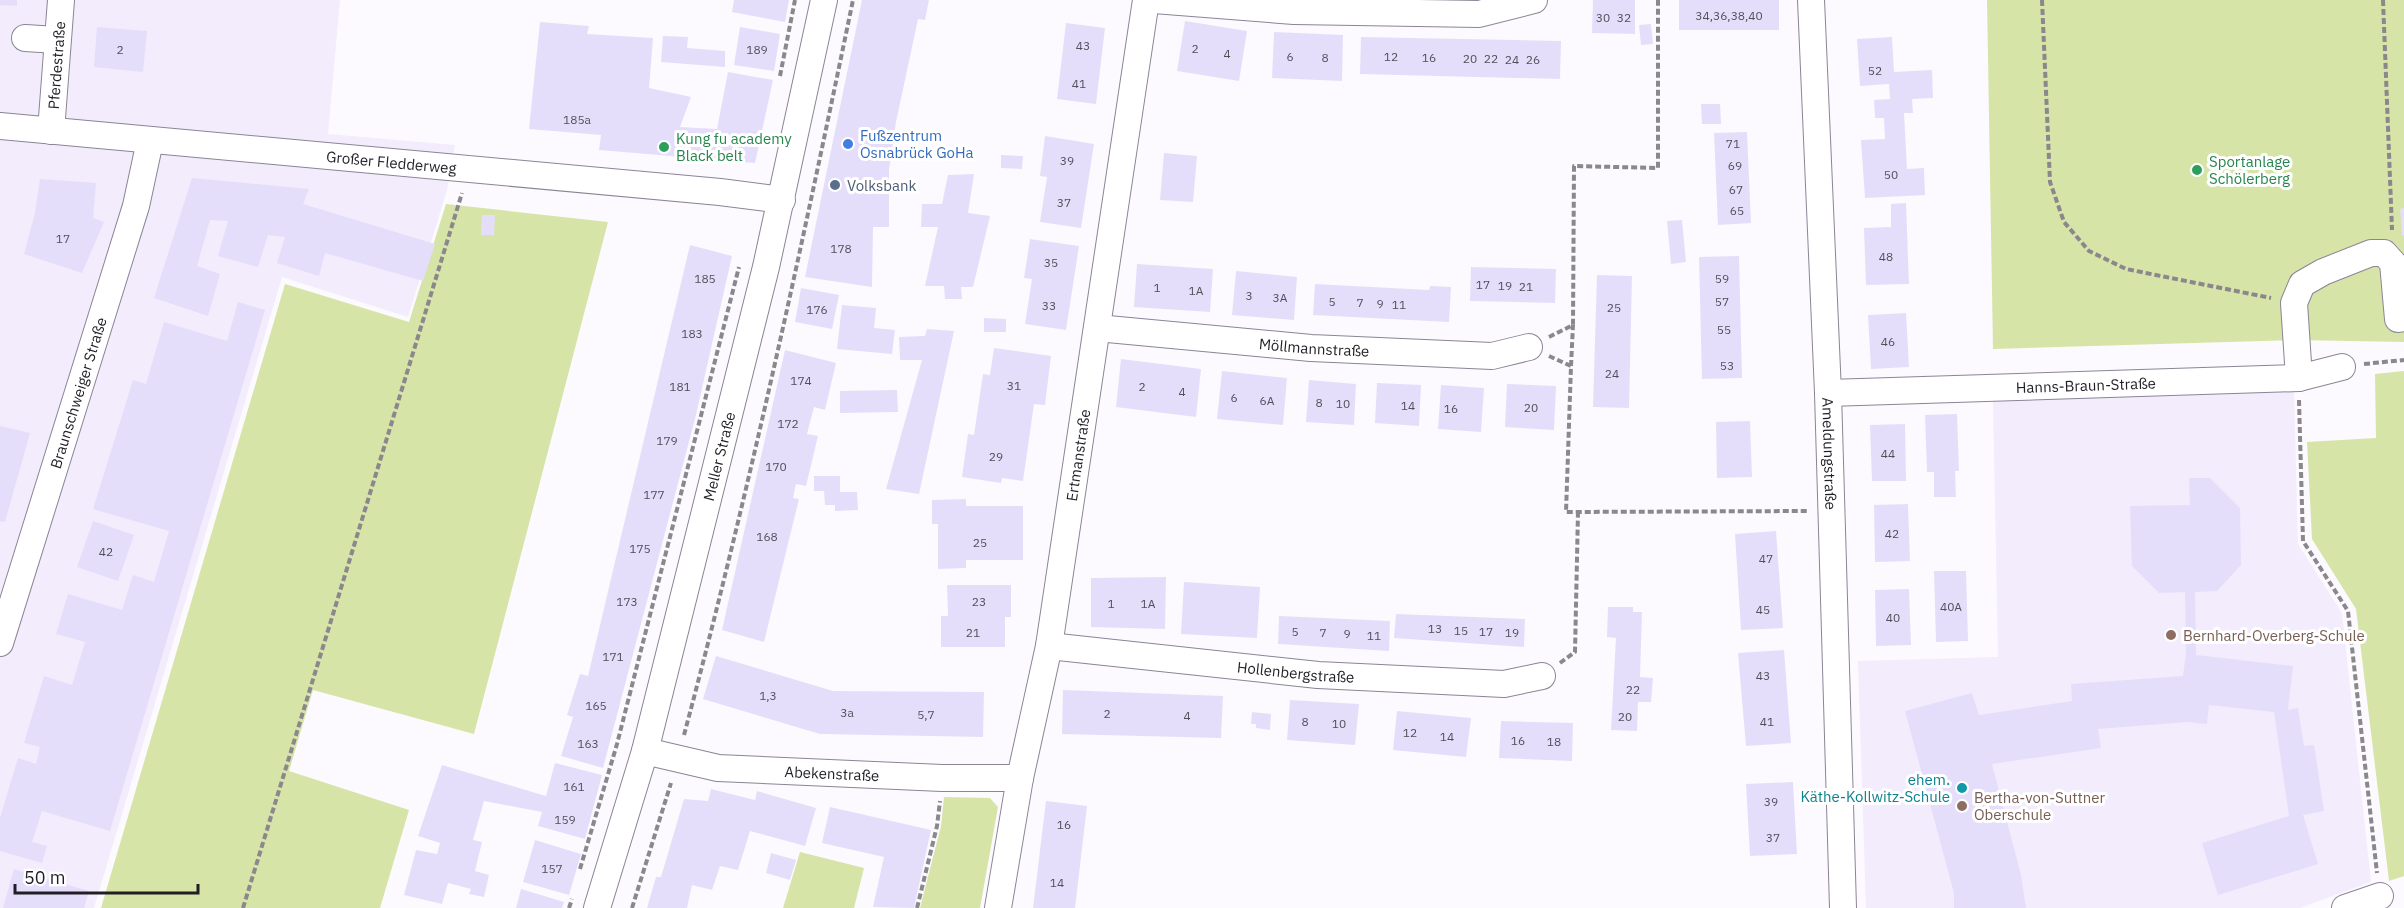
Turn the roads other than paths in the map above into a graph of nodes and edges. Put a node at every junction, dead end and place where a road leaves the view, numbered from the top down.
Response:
1 (60, 0) edge
2 (825, 0) edge
3 (1146, 0) edge
4 (1154, 0) edge
5 (1533, 0) edge
6 (1811, 0) edge
7 (25, 38) dead end
8 (57, 40) junction
9 (0, 126) edge
10 (51, 131) junction
11 (150, 141) junction
12 (782, 200) junction
13 (2404, 318) edge
14 (1097, 328) junction
15 (1529, 347) road end
16 (2343, 367) road end
17 (2299, 378) junction
18 (1828, 393) junction
19 (0, 643) edge
20 (1049, 646) junction
21 (1542, 676) road end
22 (645, 751) junction
23 (1020, 778) junction
24 (2380, 896) road end
25 (597, 908) edge
26 (998, 908) edge
27 (1843, 908) edge
28 (2345, 908) edge

1 - 8 street, Pferdestraße
2 - 12 street, Meller Straße
3 - 14 street, Ertmanstraße
4 - 5 street
6 - 18 street, Ameldungstraße
7 - 8 street
8 - 10 street, Pferdestraße
9 - 10 street, Großer Fledderweg
10 - 11 street, Großer Fledderweg
11 - 12 street, Großer Fledderweg
11 - 19 street, Braunschweiger Straße
12 - 22 street, Meller Straße
13 - 17 street
14 - 15 street, Möllmannstraße
14 - 20 street, Ertmanstraße
16 - 17 street, Hanns-Braun-Straße
17 - 18 street, Hanns-Braun-Straße
18 - 27 street, Ameldungstraße
20 - 21 street, Hollenbergstraße
20 - 23 street, Ertmanstraße
22 - 23 street, Abekenstraße
22 - 25 street, Meller Straße
23 - 26 street, Ertmanstraße
24 - 28 street

